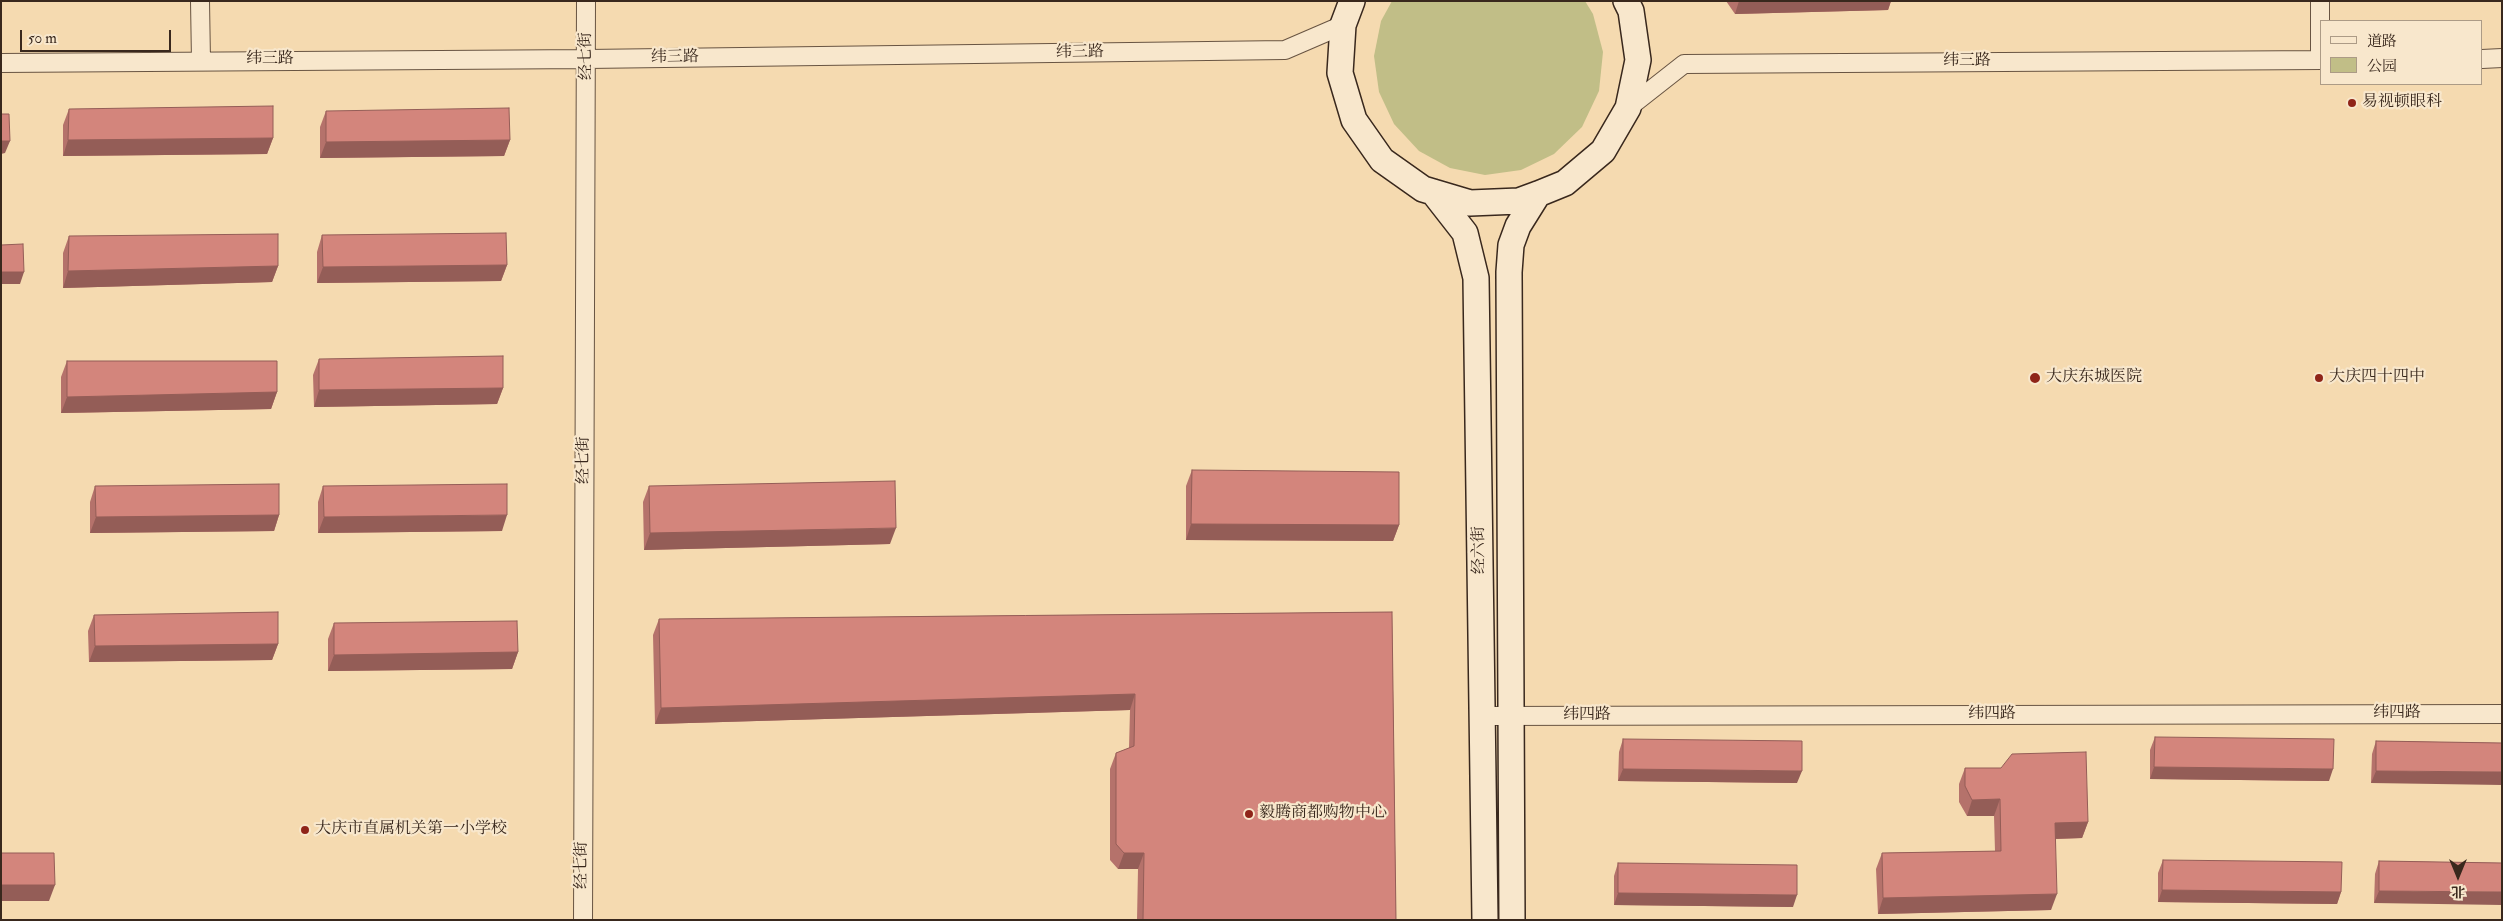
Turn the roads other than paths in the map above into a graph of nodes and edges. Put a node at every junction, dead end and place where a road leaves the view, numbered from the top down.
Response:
1 (200, 1) edge
2 (586, 1) edge
3 (1352, 1) edge
4 (1626, 1) edge
5 (2320, 1) edge
6 (2320, 20) edge
7 (1343, 25) junction
8 (2502, 58) edge
9 (587, 59) junction
10 (2483, 59) edge
11 (2320, 60) edge
12 (201, 61) junction
13 (1, 63) edge
14 (1628, 108) junction
15 (1432, 192) junction
16 (1538, 194) junction
17 (2502, 714) edge
18 (1483, 716) junction
19 (1510, 716) junction
20 (583, 920) edge
21 (1485, 920) edge
22 (1512, 920) edge

1 - 12 street
2 - 9 street, 经七街
3 - 7 main road
4 - 14 main road
5 - 6 street
7 - 9 street, 纬三路
7 - 15 main road
8 - 10 street
9 - 12 street, 纬三路
9 - 20 street, 经七街
11 - 14 street, 纬三路
12 - 13 street, 纬三路
14 - 16 main road
15 - 16 main road
15 - 18 main road, 经六街
16 - 19 main road, 经六街
17 - 19 street, 纬四路
18 - 19 street, 纬四路
18 - 21 main road, 经六街
19 - 22 main road, 经六街

